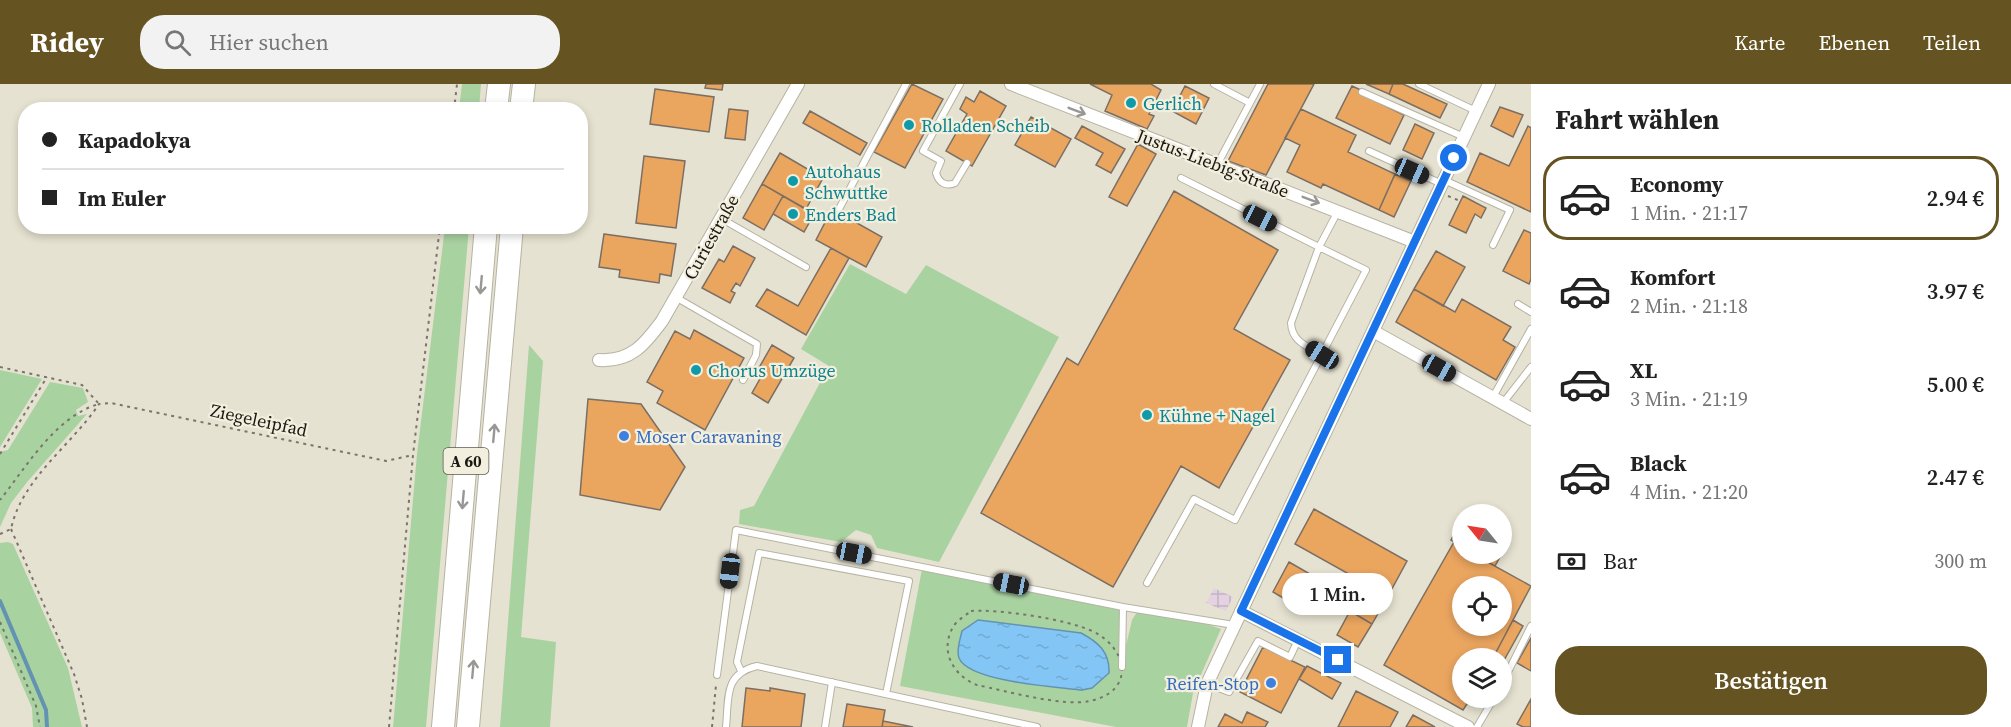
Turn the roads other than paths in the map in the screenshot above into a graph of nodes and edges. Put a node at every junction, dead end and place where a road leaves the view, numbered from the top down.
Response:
1 (499, 84) edge
2 (524, 84) edge
3 (798, 84) edge
4 (906, 84) edge
5 (960, 84) edge
6 (1214, 84) edge
7 (1260, 84) edge
8 (1419, 84) edge
9 (1489, 84) edge
10 (1019, 86) edge
11 (1362, 92) dead end
12 (497, 102) edge
13 (522, 102) edge
14 (1250, 102) junction
15 (1476, 111) junction
16 (1464, 137) junction
17 (1369, 151) dead end
18 (967, 163) dead end
19 (1217, 165) junction
20 (1181, 178) dead end
21 (1444, 186) junction
22 (839, 209) dead end
23 (1338, 211) junction
24 (722, 219) junction
25 (485, 234) edge
26 (511, 234) edge
27 (1414, 242) junction
28 (1494, 245) dead end
29 (1319, 248) junction
30 (806, 267) dead end
31 (677, 298) junction
32 (1518, 304) dead end
33 (1531, 312) edge
34 (1531, 329) edge
35 (1373, 331) junction
36 (1322, 355) junction
37 (599, 360) dead end
38 (1531, 367) edge
39 (743, 380) dead end
40 (1498, 400) junction
41 (1531, 419) edge
42 (1147, 583) dead end
43 (1123, 607) junction
44 (1241, 611) junction
45 (1234, 625) junction
46 (1531, 626) edge
47 (1298, 640) junction
48 (1512, 664) edge
49 (1122, 667) road end
50 (741, 671) junction
51 (717, 675) road end
52 (832, 682) junction
53 (1207, 684) junction
54 (886, 694) junction
55 (1488, 708) edge
56 (443, 727) edge
57 (468, 727) edge
58 (726, 727) edge
59 (825, 727) edge
60 (1037, 727) edge
61 (1198, 727) edge
62 (1468, 727) edge
63 (1477, 727) edge

1 - 12 highway
2 - 13 highway
3 - 24 street, Curiestraße
4 - 22 lane
5 - 18 lane
6 - 14 lane
7 - 14 lane
8 - 15 lane
9 - 15 street
10 -> 19 street, Justus-Liebig-Straße
11 - 16 lane
14 - 19 lane
15 - 16 street
16 - 21 street
17 - 21 lane
19 -> 23 street, Justus-Liebig-Straße
20 - 29 lane
21 - 27 street
21 - 28 lane
23 - 27 street, Justus-Liebig-Straße
23 - 29 lane
24 - 30 lane
24 - 31 street, Curiestraße
25 -> 56 highway, A 60
57 -> 26 highway, A 60
27 - 35 street
29 - 36 lane
29 - 36 lane
31 - 37 street, Curiestraße
31 - 39 lane
32 - 33 lane
34 - 40 lane
35 - 40 street
35 - 44 street
36 - 42 lane
38 - 40 lane
40 - 41 street
43 - 45 lane
43 - 49 lane
43 - 51 lane
44 - 45 street
44 - 47 street
45 - 53 street
46 - 48 lane
47 - 53 lane
47 - 62 street
50 - 52 lane
50 - 54 lane
50 - 58 lane
52 - 54 lane
52 - 59 lane
53 - 61 street
54 - 60 lane
55 - 63 lane

